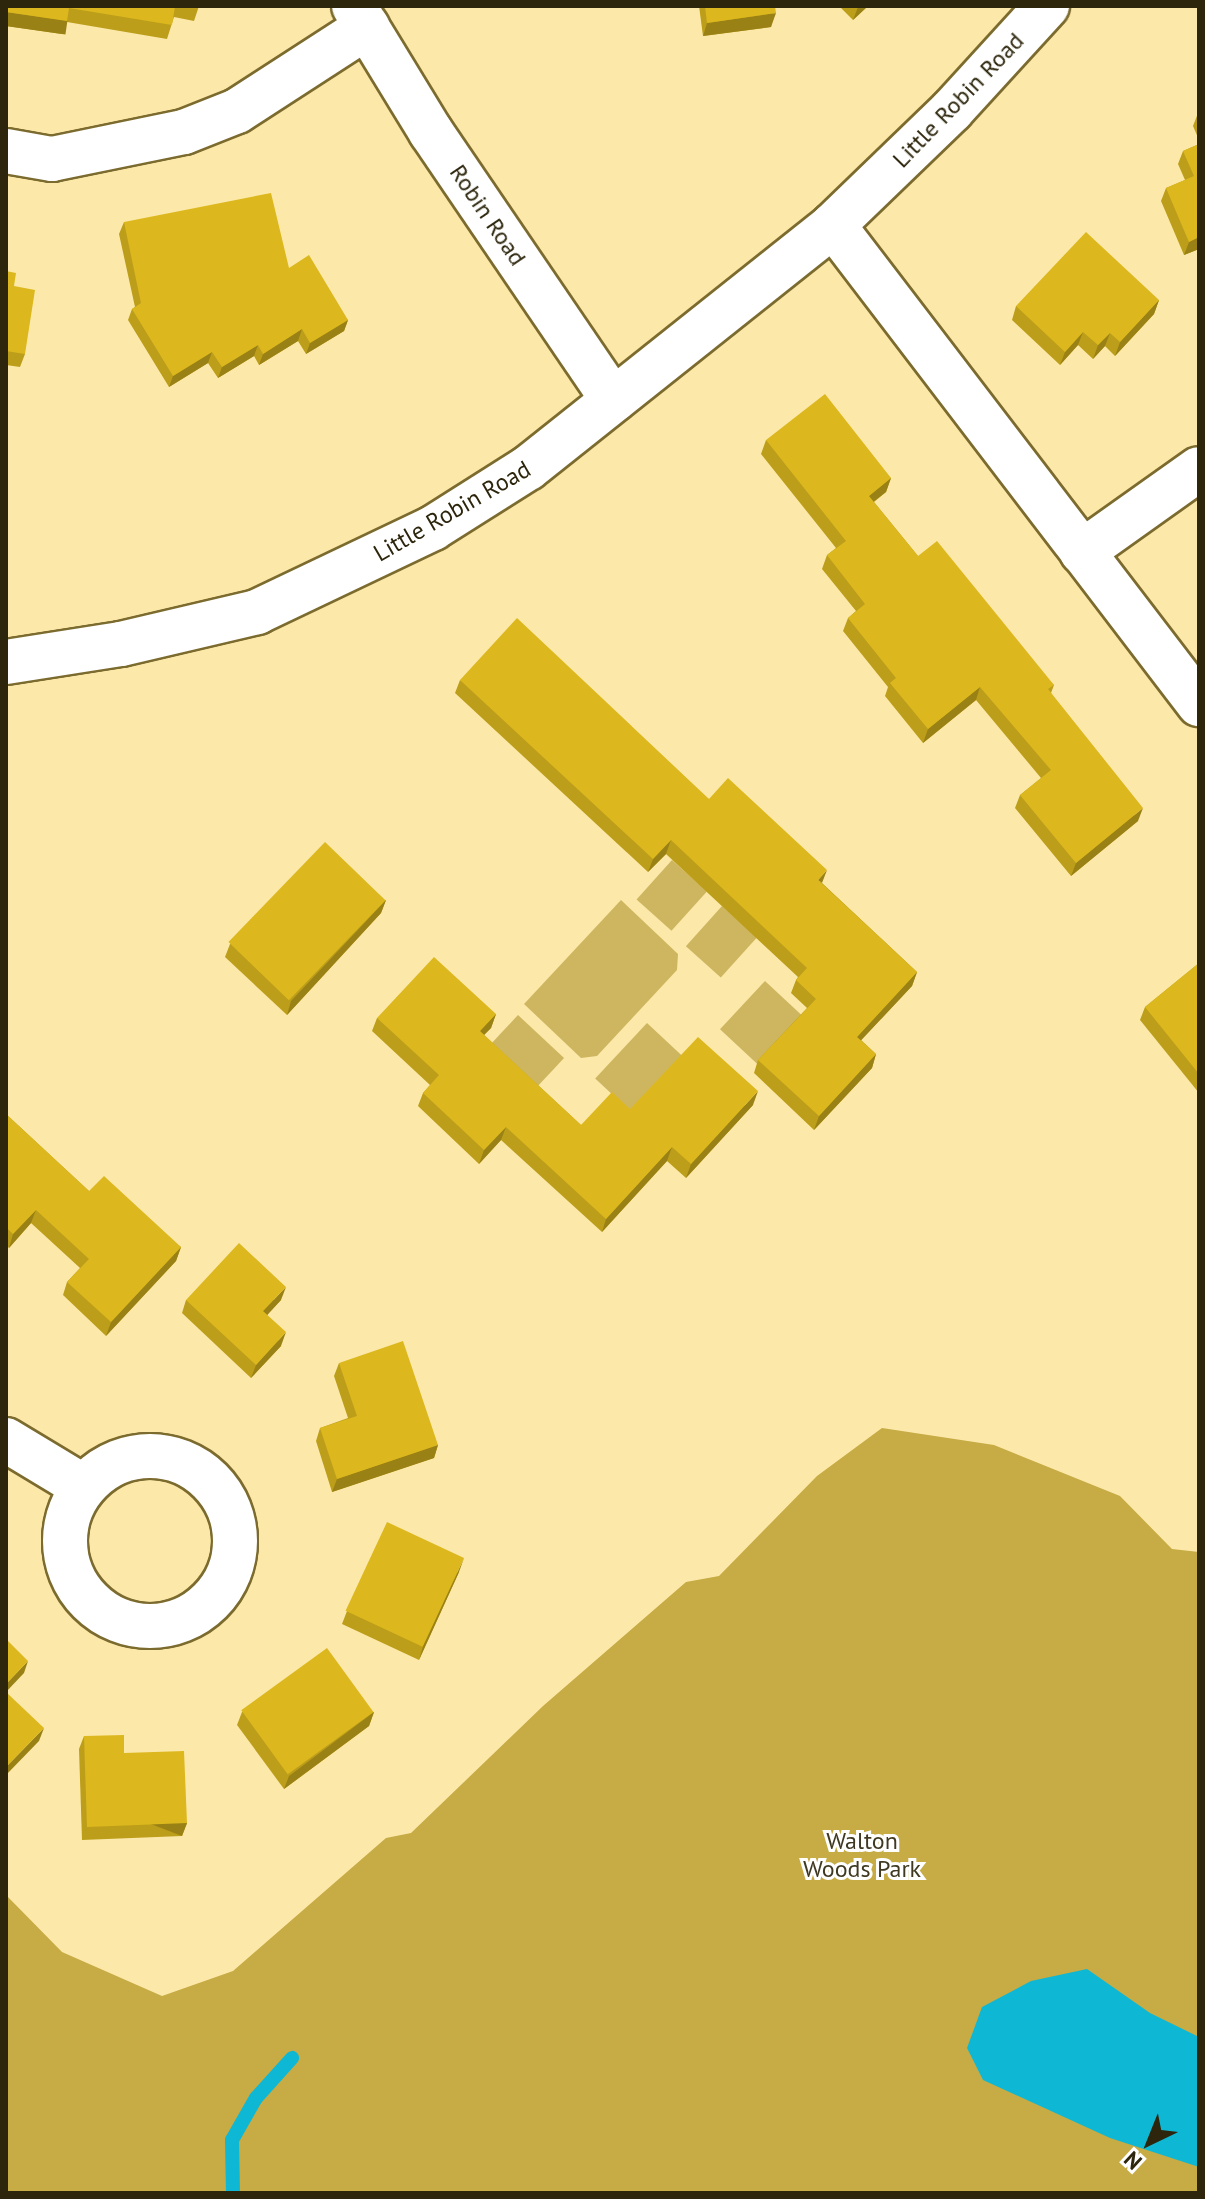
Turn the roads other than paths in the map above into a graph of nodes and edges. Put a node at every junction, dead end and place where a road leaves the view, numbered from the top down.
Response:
1 (1047, 6) edge
2 (360, 16) edge
3 (6, 151) edge
4 (833, 225) junction
5 (613, 400) junction
6 (1199, 469) edge
7 (1082, 552) junction
8 (6, 662) edge
9 (1199, 704) edge
10 (6, 1440) edge
11 (84, 1487) dead end

1 - 4 street, Little Robin Road
2 - 3 street, Robin Road
2 - 5 street, Robin Road
4 - 5 street, Little Robin Road
4 - 7 street
5 - 8 street, Little Robin Road
6 - 7 street
7 - 9 street
10 - 11 street

